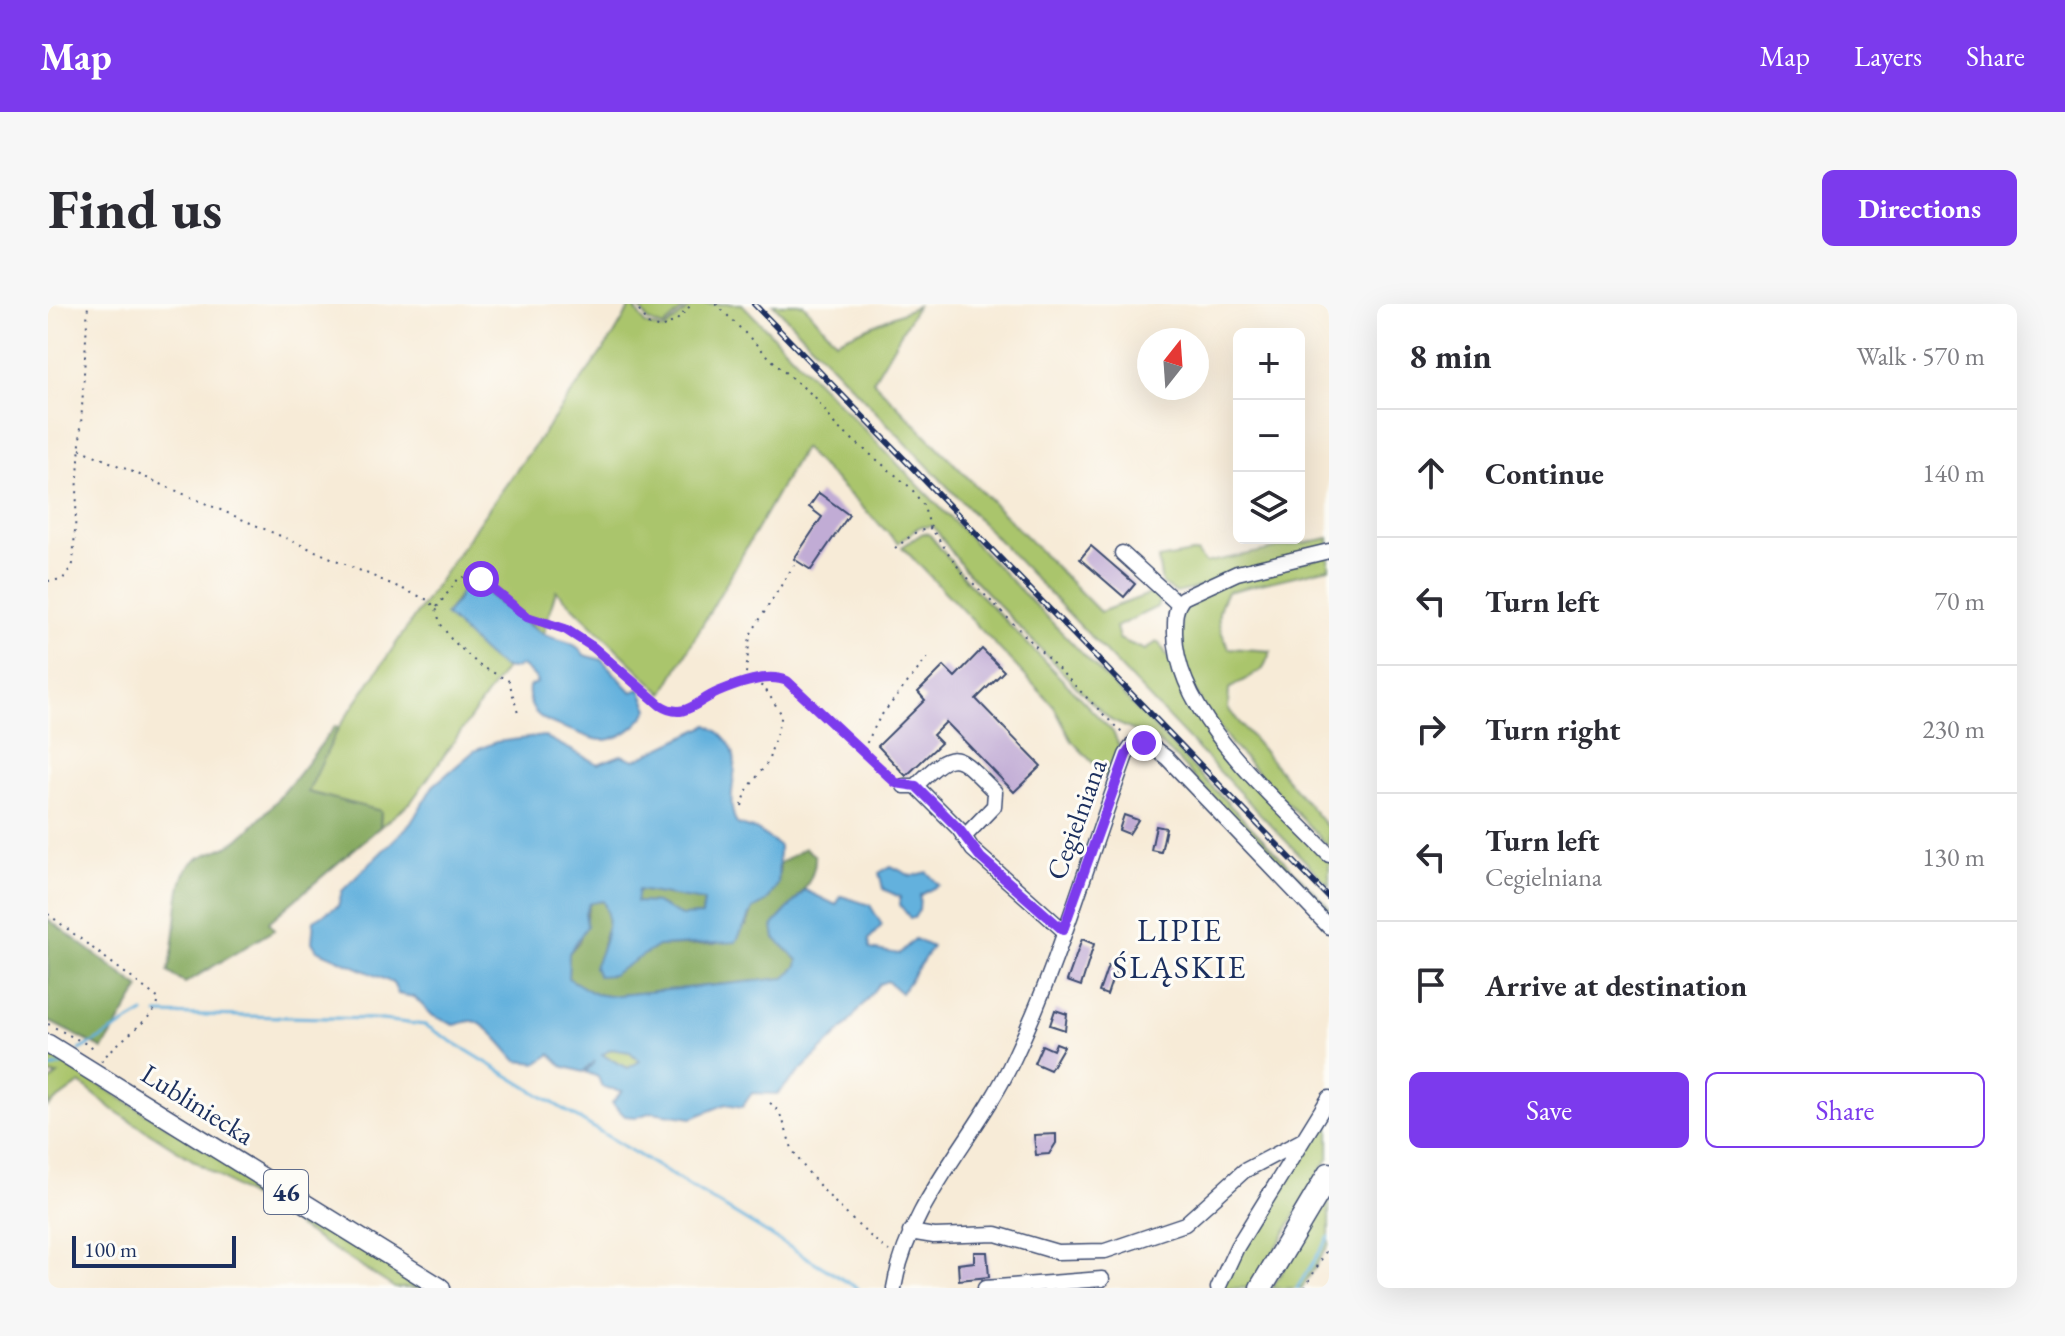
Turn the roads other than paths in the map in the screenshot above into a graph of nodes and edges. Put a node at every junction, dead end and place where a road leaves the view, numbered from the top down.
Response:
1 (1329, 551) edge
2 (1122, 553) dead end
3 (1178, 604) junction
4 (965, 836) junction
5 (1329, 855) edge
6 (1329, 927) edge
7 (1063, 930) junction
8 (48, 1044) edge
9 (1329, 1098) edge
10 (1301, 1141) junction
11 (1329, 1174) edge
12 (910, 1232) junction
13 (1102, 1279) dead end
14 (441, 1288) edge
15 (894, 1288) edge
16 (985, 1288) edge
17 (1218, 1288) edge
18 (1261, 1288) edge

1 - 3 street
2 - 3 street
3 - 5 street
4 - 4 street
4 - 7 street
6 - 7 street, Cegielniana
7 - 12 street, Cegielniana
8 - 14 main road, Lubliniecka / 46
9 - 10 street
10 - 12 street
10 - 17 street
11 - 18 highway
12 - 15 street, Cegielniana
13 - 16 street

